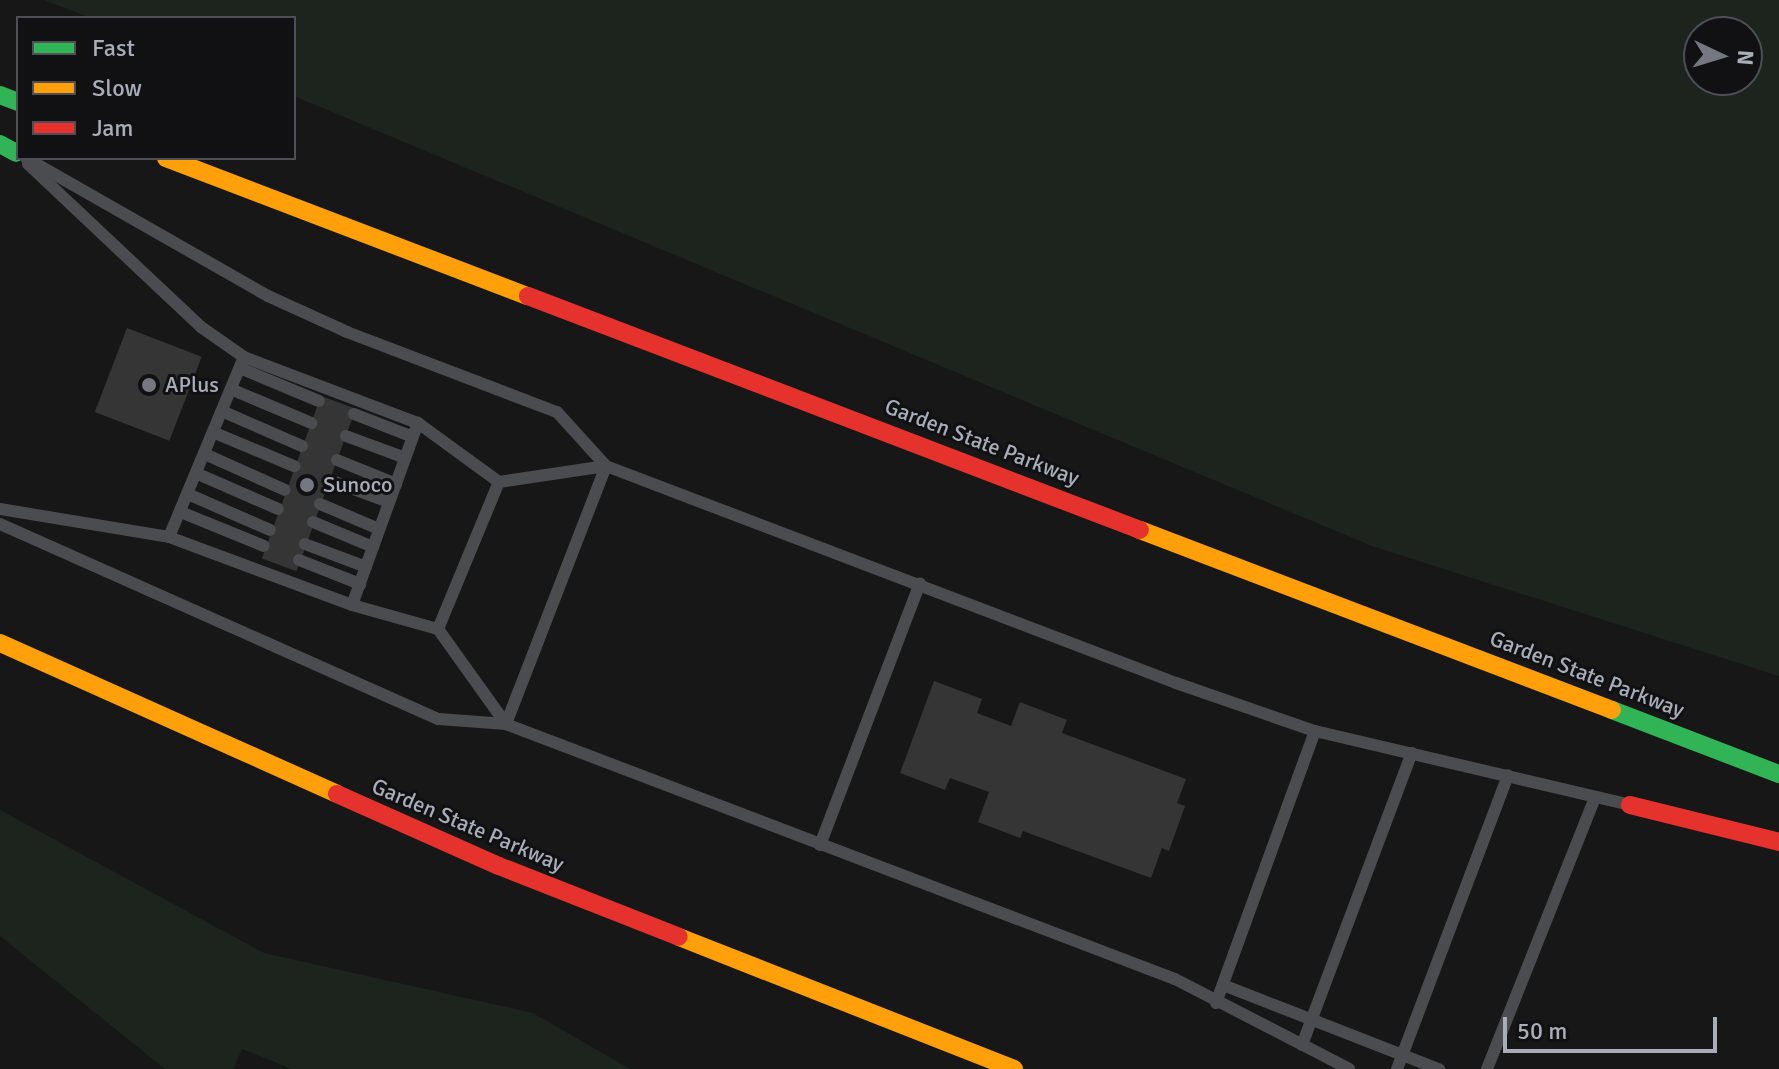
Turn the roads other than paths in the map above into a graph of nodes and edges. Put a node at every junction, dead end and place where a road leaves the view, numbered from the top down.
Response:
1 (22, 160) edge
2 (28, 160) edge
3 (171, 160) edge
4 (243, 363) junction
5 (233, 390) junction
6 (319, 401) dead end
7 (224, 412) junction
8 (354, 414) dead end
9 (311, 423) dead end
10 (418, 423) junction
11 (215, 433) junction
12 (346, 436) dead end
13 (413, 437) junction
14 (302, 446) dead end
15 (207, 455) junction
16 (405, 458) junction
17 (337, 460) dead end
18 (294, 466) dead end
19 (606, 466) junction
20 (198, 474) junction
21 (329, 480) dead end
22 (499, 482) junction
23 (396, 484) junction
24 (285, 490) dead end
25 (190, 495) junction
26 (389, 502) junction
27 (320, 504) dead end
28 (0, 509) edge
29 (278, 509) dead end
30 (183, 513) junction
31 (313, 522) dead end
32 (0, 524) edge
33 (379, 529) junction
34 (270, 530) dead end
35 (169, 537) junction
36 (305, 544) dead end
37 (264, 546) dead end
38 (373, 547) junction
39 (299, 560) dead end
40 (366, 567) junction
41 (920, 583) junction
42 (360, 584) junction
43 (352, 605) junction
44 (438, 629) junction
45 (0, 643) edge
46 (506, 724) junction
47 (1315, 731) junction
48 (1412, 753) junction
49 (1779, 774) edge
50 (1508, 775) junction
51 (1595, 798) junction
52 (1630, 805) joint
53 (1779, 842) edge
54 (820, 845) junction
55 (1223, 985) junction
56 (1216, 1003) junction
57 (1311, 1019) junction
58 (1302, 1045) junction
59 (1402, 1055) junction
60 (1014, 1069) edge
61 (1349, 1069) edge
62 (1397, 1069) edge
63 (1439, 1069) edge
64 (1487, 1069) edge

1 - 4 lane
2 - 19 lane
3 - 49 highway, Garden State Parkway
4 - 5 lane
4 - 6 lane
4 - 10 lane
5 - 7 lane
5 - 9 lane
7 - 11 lane
7 - 14 lane
8 - 13 lane
10 - 13 lane
10 - 22 lane
11 - 15 lane
11 - 18 lane
12 - 16 lane
13 - 16 lane
15 - 20 lane
15 - 24 lane
16 - 23 lane
17 - 23 lane
19 - 22 lane
19 - 41 lane
19 - 46 lane
20 - 25 lane
20 - 29 lane
21 - 26 lane
22 - 44 lane
23 - 26 lane
25 - 30 lane
25 - 34 lane
26 - 33 lane
27 - 33 lane
28 - 35 lane
30 - 35 lane
30 - 37 lane
31 - 38 lane
32 - 46 lane
33 - 38 lane
35 - 43 lane
36 - 40 lane
38 - 40 lane
39 - 42 lane
40 - 42 lane
41 - 47 lane
41 - 54 lane
42 - 43 lane
43 - 44 lane
44 - 46 lane
45 - 60 highway, Garden State Parkway
46 - 54 lane
47 - 48 lane
47 - 55 lane
48 - 50 lane
48 - 57 lane
50 - 51 lane
50 - 59 lane
51 - 52 lane
51 - 64 lane
52 - 53 highway
54 - 56 lane
55 - 56 lane
55 - 57 lane
56 - 58 lane
57 - 58 lane
57 - 59 lane
58 - 61 lane
59 - 62 lane
59 - 63 lane

